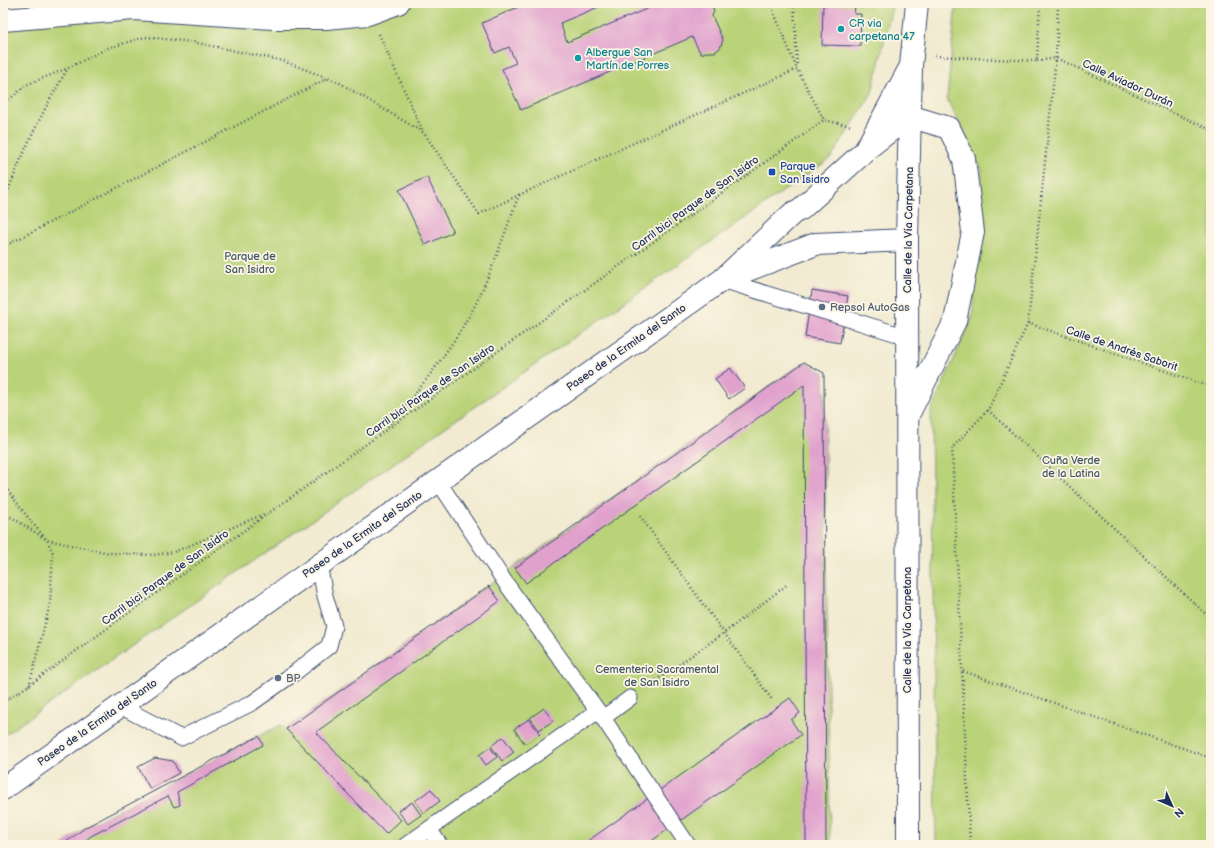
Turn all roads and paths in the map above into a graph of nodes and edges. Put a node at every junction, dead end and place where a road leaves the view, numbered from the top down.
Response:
1 (398, 3) edge
2 (770, 3) edge
3 (794, 3) edge
4 (917, 3) edge
5 (1040, 3) edge
6 (1058, 3) edge
7 (134, 6) edge
8 (365, 15) edge
9 (3, 20) edge
10 (1056, 58) junction
11 (912, 60) junction
12 (1037, 60) junction
13 (68, 68) junction
14 (797, 69) junction
15 (328, 78) junction
16 (3, 105) edge
17 (909, 116) junction
18 (824, 120) junction
19 (1211, 130) edge
20 (874, 131) junction
21 (424, 133) junction
22 (865, 151) junction
23 (519, 196) junction
24 (3, 205) edge
25 (907, 240) junction
26 (3, 247) edge
27 (722, 280) junction
28 (1028, 323) junction
29 (907, 337) junction
30 (1211, 387) edge
31 (988, 410) junction
32 (907, 416) junction
33 (383, 433) junction
34 (438, 481) junction
35 (3, 484) edge
36 (269, 512) junction
37 (3, 514) edge
38 (640, 516) dead end
39 (47, 540) junction
40 (319, 564) junction
41 (788, 584) dead end
42 (1211, 619) edge
43 (724, 633) junction
44 (963, 671) junction
45 (28, 686) junction
46 (630, 698) joint
47 (773, 701) dead end
48 (3, 702) edge
49 (120, 706) junction
50 (600, 714) junction
51 (1211, 758) edge
52 (3, 789) edge
53 (429, 829) junction
54 (406, 845) edge
55 (440, 845) edge
56 (688, 845) edge
57 (908, 845) edge
58 (970, 845) edge

1 - 8 street
2 - 14 path
3 - 14 path
4 - 11 street, Calle de la Vía Carpetana
5 - 12 path
6 - 10 path
7 - 8 street
7 - 9 street
8 - 21 path
10 - 12 path
10 - 19 path, Calle Aviador Durán
10 - 28 path
11 - 12 path
11 - 17 street, Calle de la Vía Carpetana
11 - 20 street, Paseo de la Ermita del Santo
13 - 15 path
13 - 16 path
13 - 24 path
14 - 18 path
14 - 23 path
15 - 21 path
15 - 26 path
17 - 22 street
17 - 25 street, Calle de la Vía Carpetana
17 - 32 street, Calle de la Vía Carpetana
18 - 20 path
18 - 33 path, Carril bici Parque de San Isidro
20 - 22 street, Paseo de la Ermita del Santo
21 - 23 path
22 - 27 street, Paseo de la Ermita del Santo
23 - 33 path
25 - 27 street, Paseo de la Ermita del Santo
25 - 29 street, Calle de la Vía Carpetana
27 - 29 lane
27 - 34 street, Paseo de la Ermita del Santo
28 - 30 path, Calle de Andrés Saborit
28 - 31 path
29 - 32 street, Calle de la Vía Carpetana
31 - 42 path
31 - 44 path
32 - 57 street, Calle de la Vía Carpetana
33 - 36 path, Carril bici Parque de San Isidro
34 - 40 street, Paseo de la Ermita del Santo
34 - 50 lane
35 - 39 path
36 - 39 path
36 - 45 path, Carril bici Parque de San Isidro
37 - 39 path
38 - 43 path
39 - 45 path
40 - 49 street, Paseo de la Ermita del Santo
40 - 49 lane
41 - 43 path
43 - 46 path
43 - 47 path
44 - 51 path
44 - 58 path
45 - 48 path, Carril bici Parque de San Isidro
46 - 50 lane
49 - 52 street, Paseo de la Ermita del Santo
50 - 53 lane
50 - 56 lane
53 - 54 lane
53 - 55 lane

